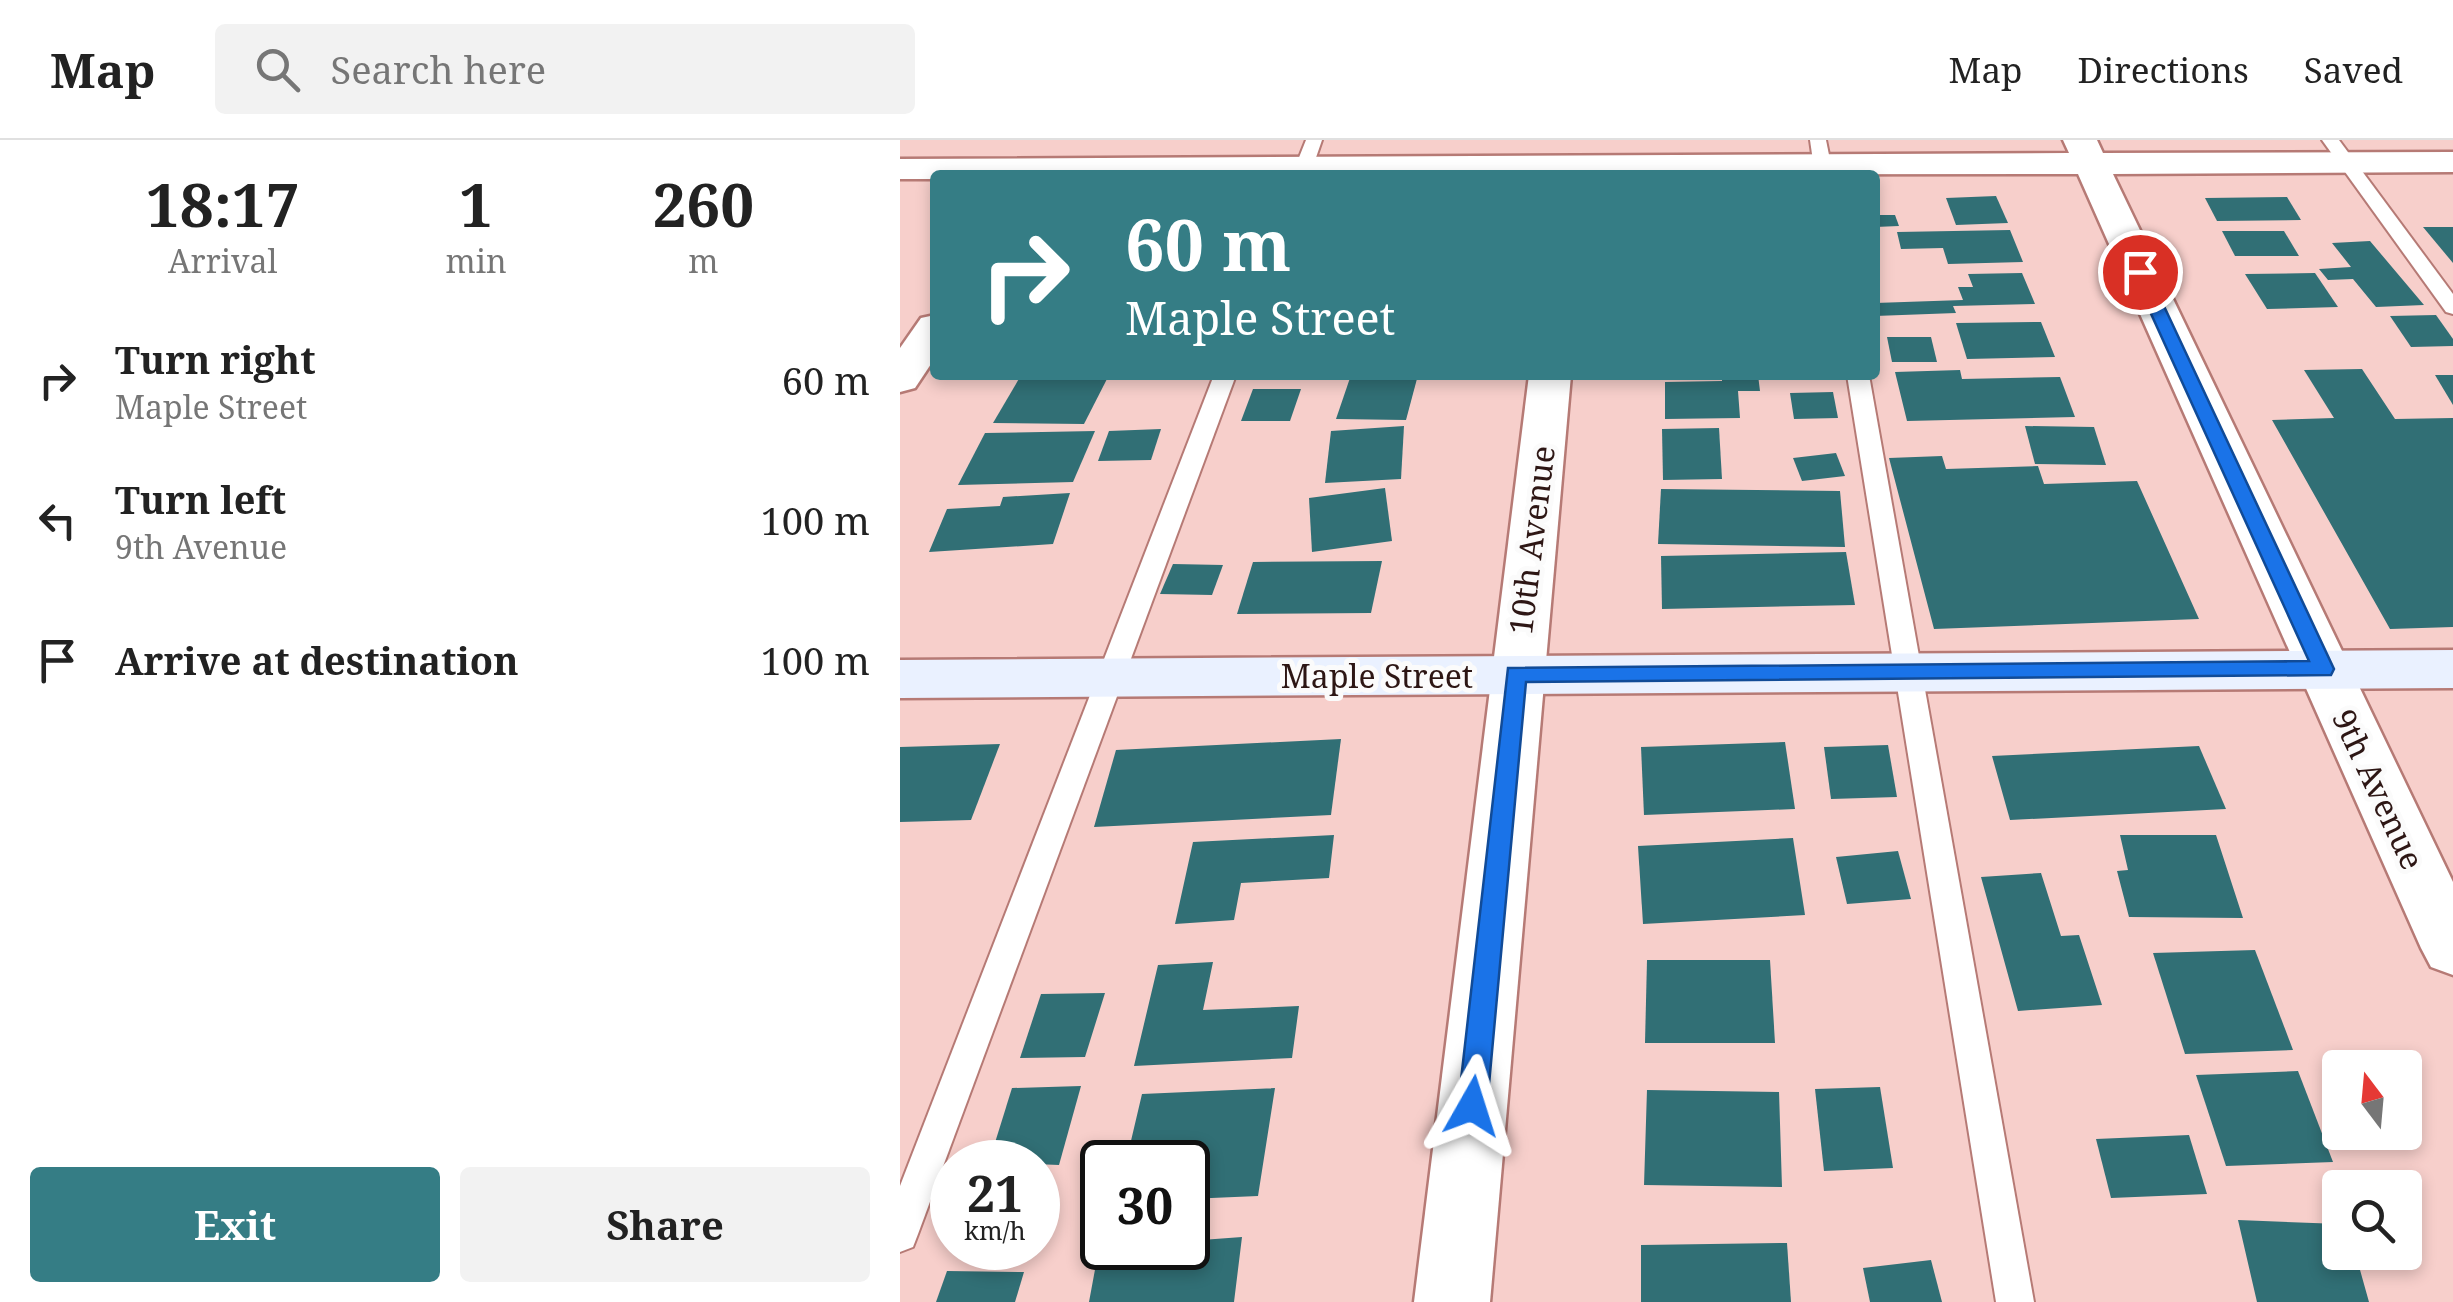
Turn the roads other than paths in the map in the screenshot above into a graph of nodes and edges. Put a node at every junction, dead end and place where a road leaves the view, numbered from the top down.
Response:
1 (2339, 151) edge
2 (2085, 152) edge
3 (1574, 160) edge
4 (1821, 160) edge
5 (1046, 161) edge
6 (1307, 161) edge
7 (2453, 162) edge
8 (900, 169) edge
9 (2453, 308) edge
10 (930, 334) edge
11 (900, 379) edge
12 (1224, 380) edge
13 (1549, 380) edge
14 (1859, 380) edge
15 (2323, 669) junction
16 (2453, 670) edge
17 (1908, 672) junction
18 (1516, 674) junction
19 (1111, 677) junction
20 (900, 679) edge
21 (2453, 948) edge
22 (900, 1234) edge
23 (1452, 1302) edge
24 (2015, 1302) edge

1 - 2 street
1 - 7 street
1 - 9 lane
2 - 4 street
2 - 15 street, 9th Avenue
3 - 4 street
3 - 6 street
5 - 6 street
5 - 8 street
10 - 11 street
12 - 19 lane
13 - 18 street, 10th Avenue
14 - 17 lane
15 - 16 street, Maple Street
15 - 17 street, Maple Street
15 - 21 street, 9th Avenue
17 - 18 street, Maple Street
17 - 24 lane
18 - 19 street, Maple Street
18 - 23 street, 10th Avenue
19 - 20 street, Maple Street
19 - 22 lane

